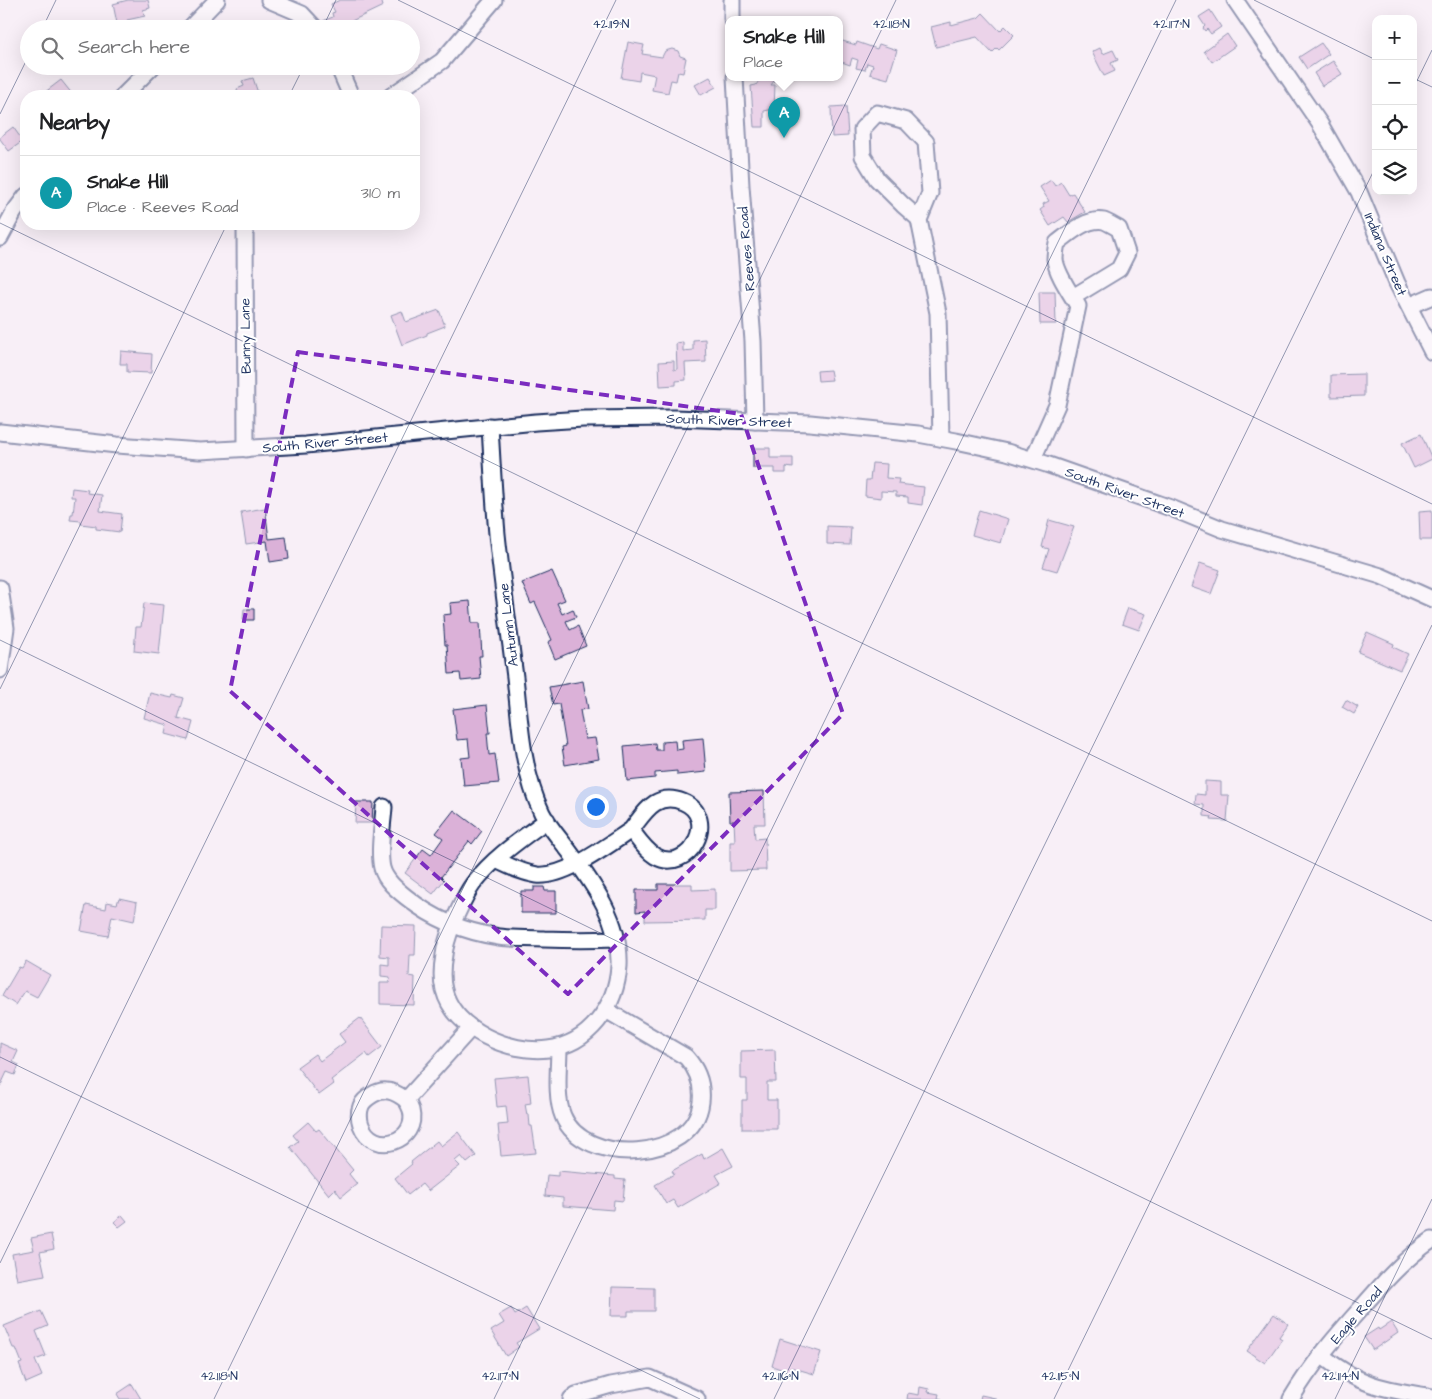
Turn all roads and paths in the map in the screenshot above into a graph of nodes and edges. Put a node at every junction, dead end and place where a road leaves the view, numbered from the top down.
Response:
1 (217, 0) edge
2 (269, 0) edge
3 (494, 0) edge
4 (732, 0) edge
5 (1234, 0) edge
6 (732, 16) edge
7 (198, 20) edge
8 (308, 20) edge
9 (144, 75) edge
10 (342, 75) edge
11 (735, 81) edge
12 (130, 90) edge
13 (348, 90) edge
14 (400, 90) edge
15 (20, 204) edge
16 (919, 218) junction
17 (245, 230) edge
18 (0, 238) edge
19 (1432, 296) edge
20 (1073, 297) junction
21 (1409, 306) junction
22 (1432, 352) edge
23 (755, 421) junction
24 (490, 426) junction
25 (0, 432) edge
26 (941, 438) junction
27 (246, 449) junction
28 (1033, 459) junction
29 (0, 588) edge
30 (1432, 599) edge
31 (0, 670) edge
32 (384, 807) dead end
33 (547, 820) junction
34 (631, 830) junction
35 (496, 860) junction
36 (579, 864) junction
37 (453, 924) junction
38 (616, 939) junction
39 (606, 1010) junction
40 (471, 1028) junction
41 (560, 1047) junction
42 (406, 1100) dead end
43 (1432, 1240) edge
44 (1321, 1355) junction
45 (1432, 1397) edge
46 (571, 1399) edge
47 (697, 1399) edge
48 (1291, 1399) edge

1 - 7 street
2 - 8 street
3 - 14 street
4 - 6 street
5 - 21 street, Indiana Street
9 - 12 street
10 - 13 street
11 - 23 street, Reeves Road
15 - 18 street
16 - 16 street
16 - 26 street
17 - 27 street, Bunny Lane
19 - 21 street
20 - 20 street
20 - 28 street
21 - 22 street, Indiana Street
23 - 24 street, South River Street
23 - 26 street, South River Street
24 - 27 street, South River Street
24 - 33 street, Autumn Lane
25 - 27 street, South River Street
26 - 28 street, South River Street
28 - 30 street, South River Street
29 - 31 street
32 - 37 street
33 - 35 street, Autumn Lane
33 - 36 street, Autumn Lane
34 - 34 street
34 - 36 street
35 - 36 street
35 - 37 street, Autumn Lane
36 - 38 street, Autumn Lane
37 - 38 street
37 - 40 street, Autumn Lane
38 - 39 street, Autumn Lane
39 - 41 street, Autumn Lane
39 - 41 street
40 - 41 street, Autumn Lane
40 - 42 street
43 - 44 street, Eagle Road
44 - 45 street
44 - 48 street, Eagle Road
46 - 47 street

